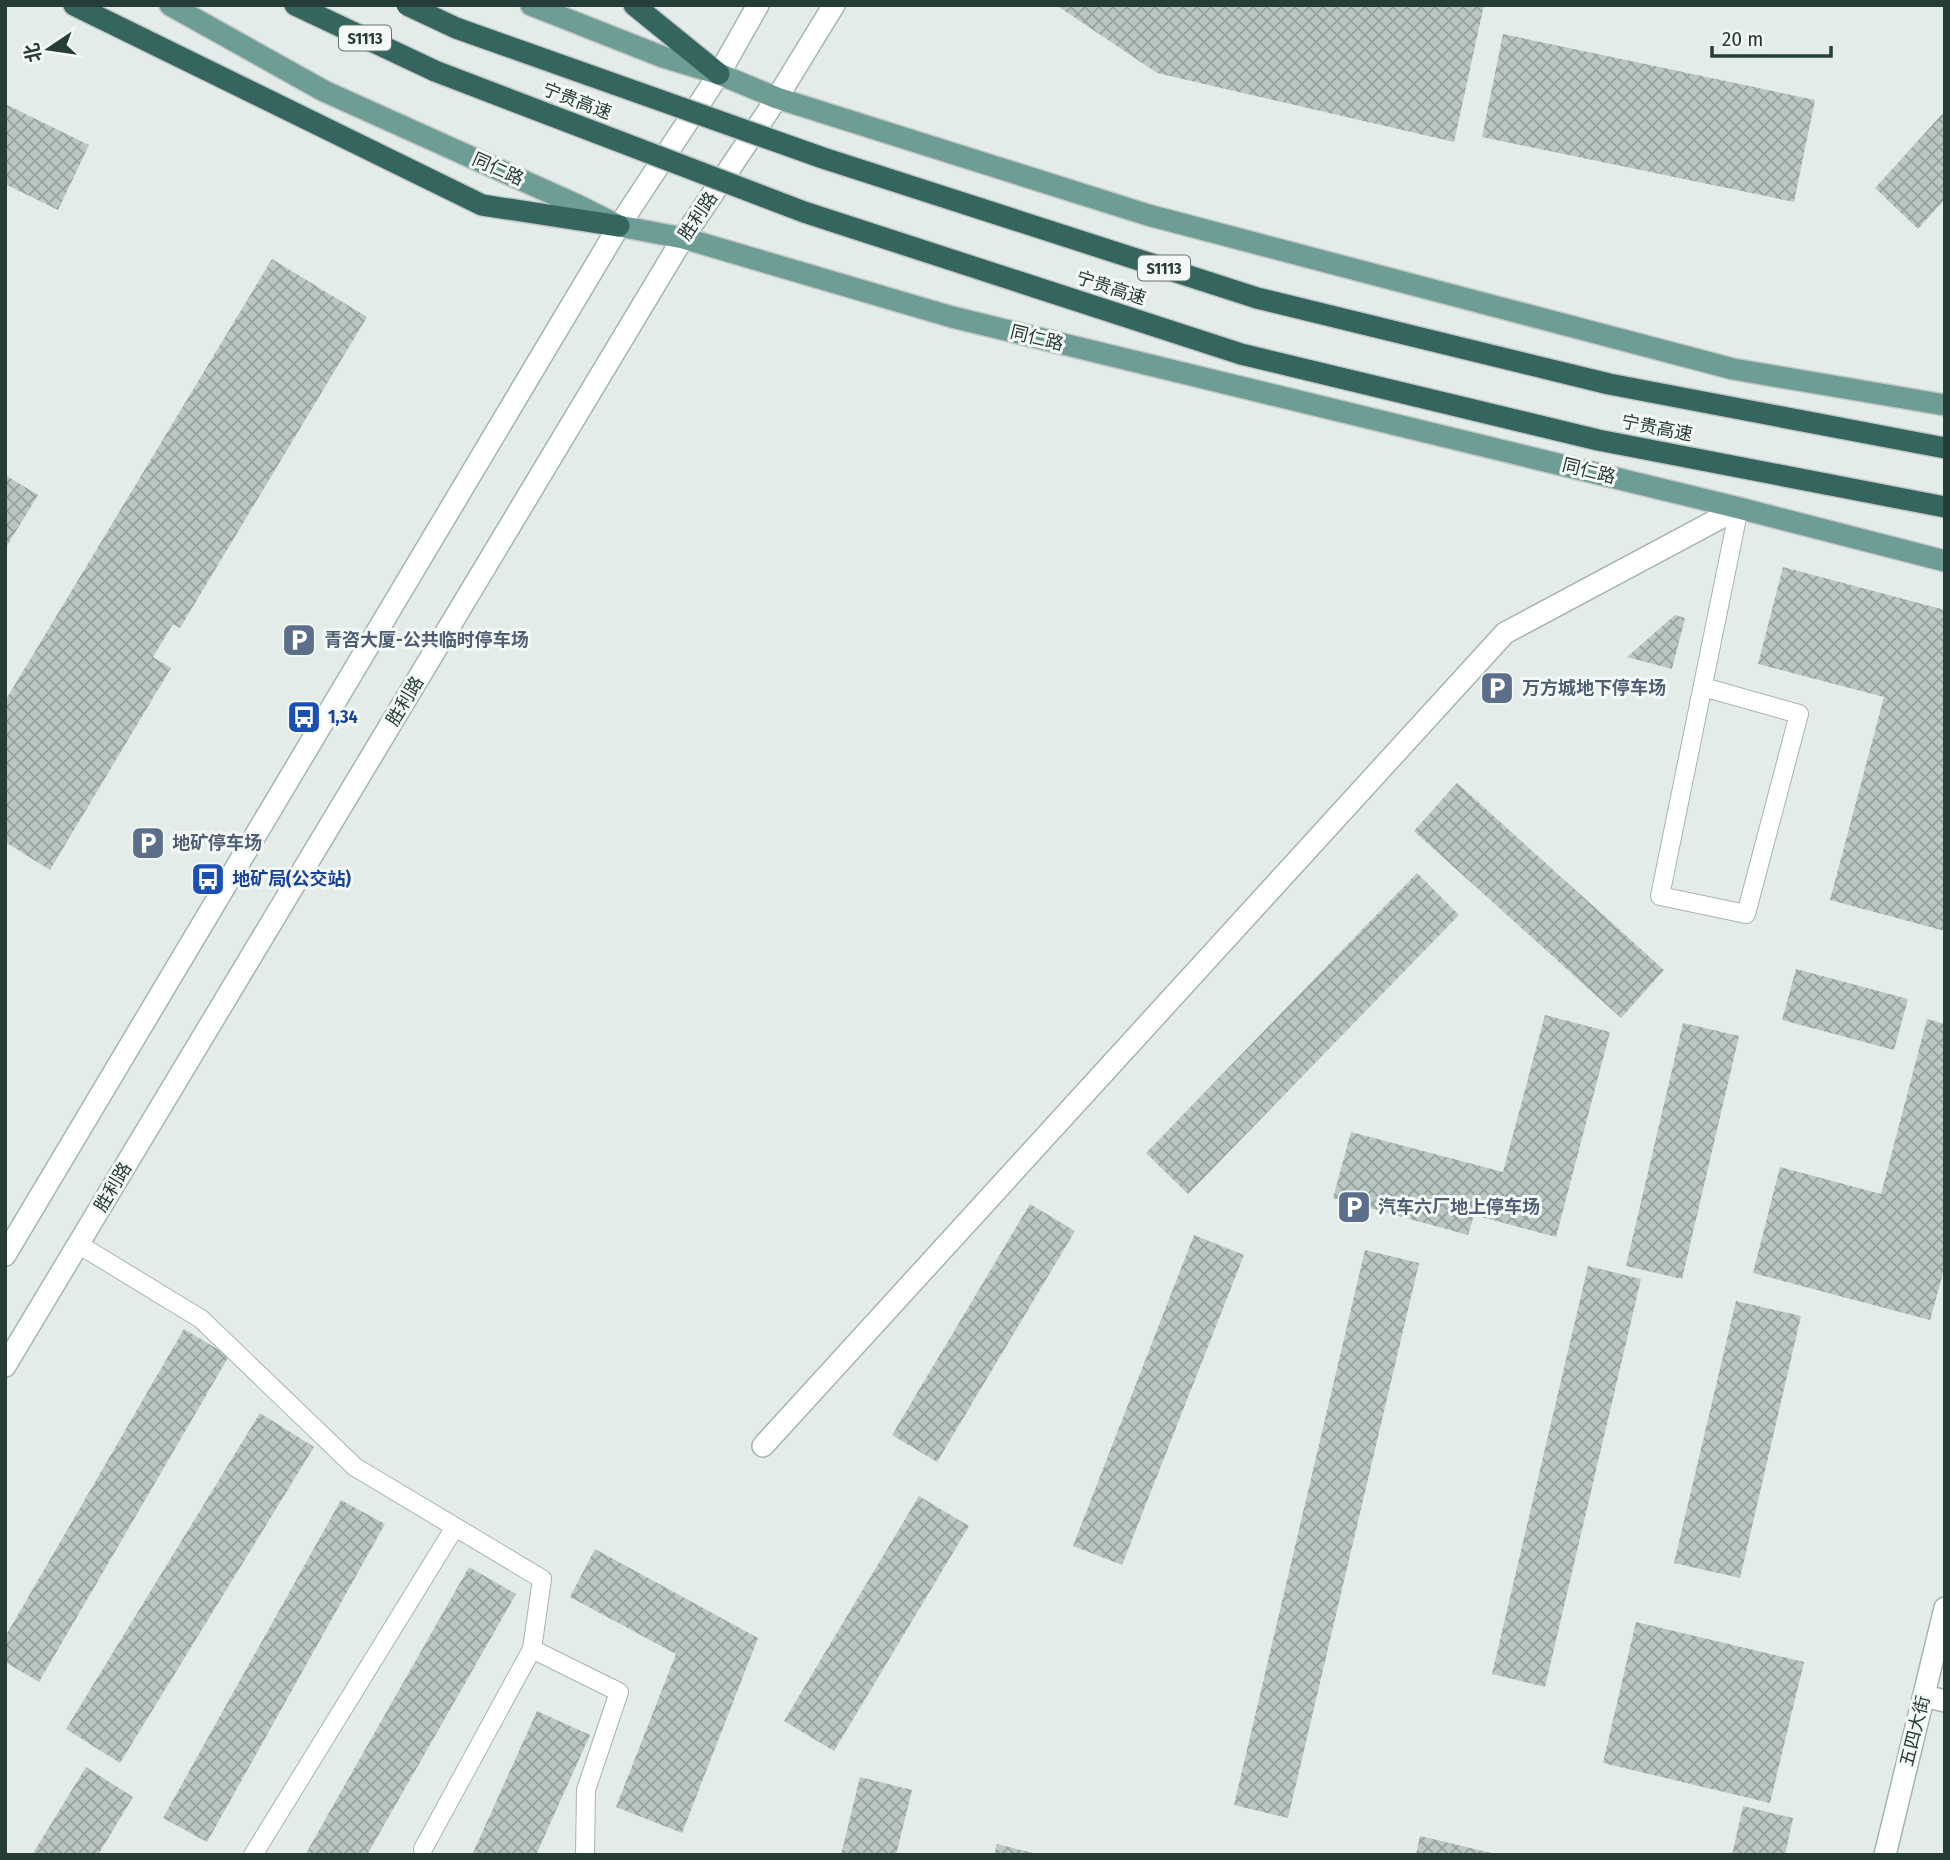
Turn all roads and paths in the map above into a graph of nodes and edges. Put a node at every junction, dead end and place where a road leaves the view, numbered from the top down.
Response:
1 (74, 5) edge
2 (170, 5) edge
3 (295, 5) edge
4 (407, 5) edge
5 (531, 5) edge
6 (634, 5) edge
7 (758, 5) edge
8 (834, 5) edge
9 (719, 75) junction
10 (776, 98) junction
11 (620, 226) junction
12 (682, 238) junction
13 (1945, 405) edge
14 (1945, 448) edge
15 (1945, 507) edge
16 (1739, 508) junction
17 (1945, 561) edge
18 (1703, 687) junction
19 (78, 1244) junction
20 (5, 1255) edge
21 (5, 1366) edge
22 (763, 1446) dead end
23 (455, 1527) junction
24 (1945, 1608) edge
25 (531, 1649) junction
26 (1924, 1696) junction
27 (1945, 1701) edge
28 (423, 1849) dead end
29 (253, 1855) edge
30 (584, 1855) edge
31 (1885, 1855) edge

1 - 11 highway
2 - 11 main road, 同仁路
3 - 15 highway, 宁贵高速 / S1113, bridge
4 - 14 highway, 宁贵高速 / S1113, bridge
5 - 9 main road
6 - 9 highway
7 - 9 main road
8 - 10 main road, 胜利路
9 - 10 main road
9 - 11 main road
10 - 12 main road, 胜利路
10 - 13 main road
11 - 12 main road, 同仁路
11 - 20 main road
12 - 16 main road, 同仁路
12 - 19 main road, 胜利路
16 - 17 main road, 同仁路
16 - 18 lane
16 - 22 main road
18 - 18 lane
19 - 21 main road, 胜利路
19 - 23 lane
23 - 25 lane
23 - 29 lane
24 - 26 main road, 五四大街
25 - 28 lane
25 - 30 lane
26 - 27 main road
26 - 31 main road, 五四大街

